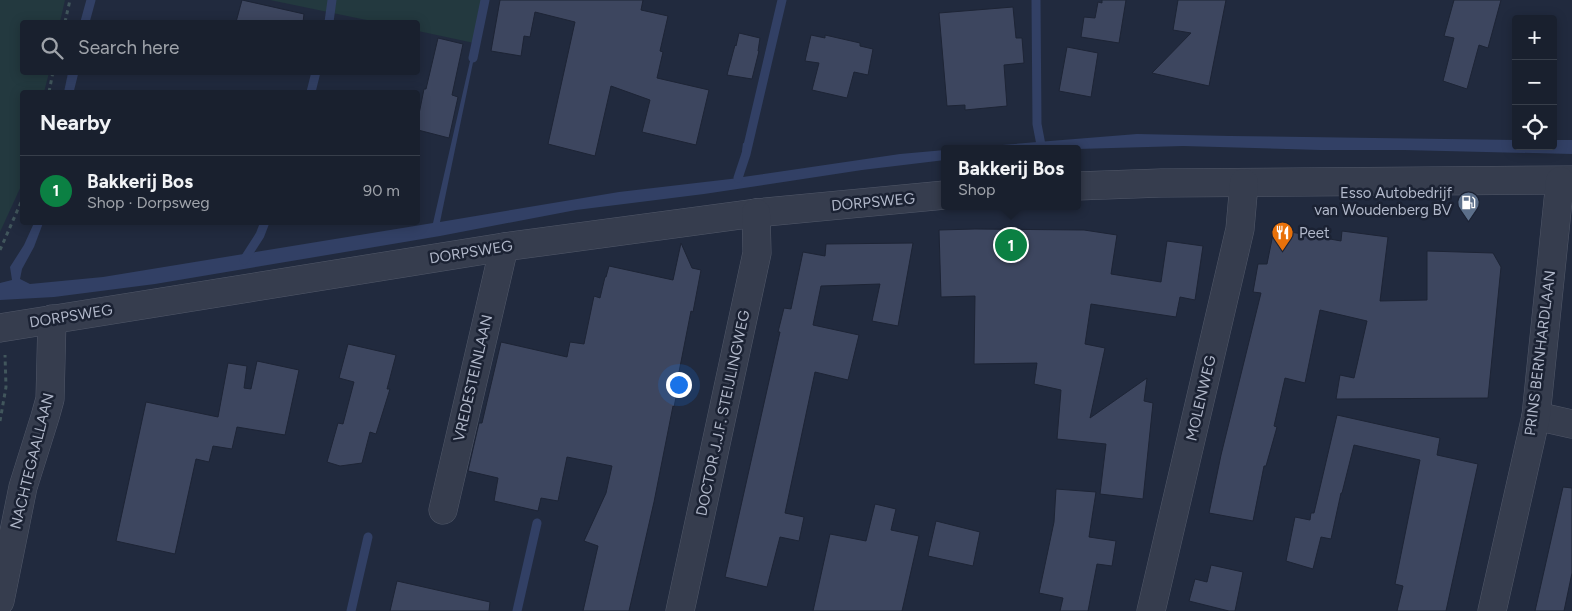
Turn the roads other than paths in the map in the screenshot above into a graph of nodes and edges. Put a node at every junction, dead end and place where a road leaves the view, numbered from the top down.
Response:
1 (1566, 180) edge
2 (1244, 183) junction
3 (1081, 186) edge
4 (941, 195) edge
5 (756, 213) junction
6 (504, 246) junction
7 (52, 319) junction
8 (2, 327) edge
9 (1536, 416) junction
10 (1572, 424) edge
11 (443, 510) dead end
12 (0, 602) edge
13 (680, 611) edge
14 (1151, 611) edge
15 (1492, 611) edge

1 - 2 street
1 - 9 street, PRINS BERNHARDLAAN
2 - 3 street
2 - 14 street, MOLENWEG
4 - 5 street, DORPSWEG
5 - 6 street, DORPSWEG
5 - 13 street, DOCTOR J.J.F. STEIJLINGWEG
6 - 7 street, DORPSWEG
6 - 11 street, VREDESTEINLAAN
7 - 8 street, DORPSWEG
7 - 12 street, NACHTEGAALLAAN
9 - 10 street
9 - 15 street, PRINS BERNHARDLAAN

